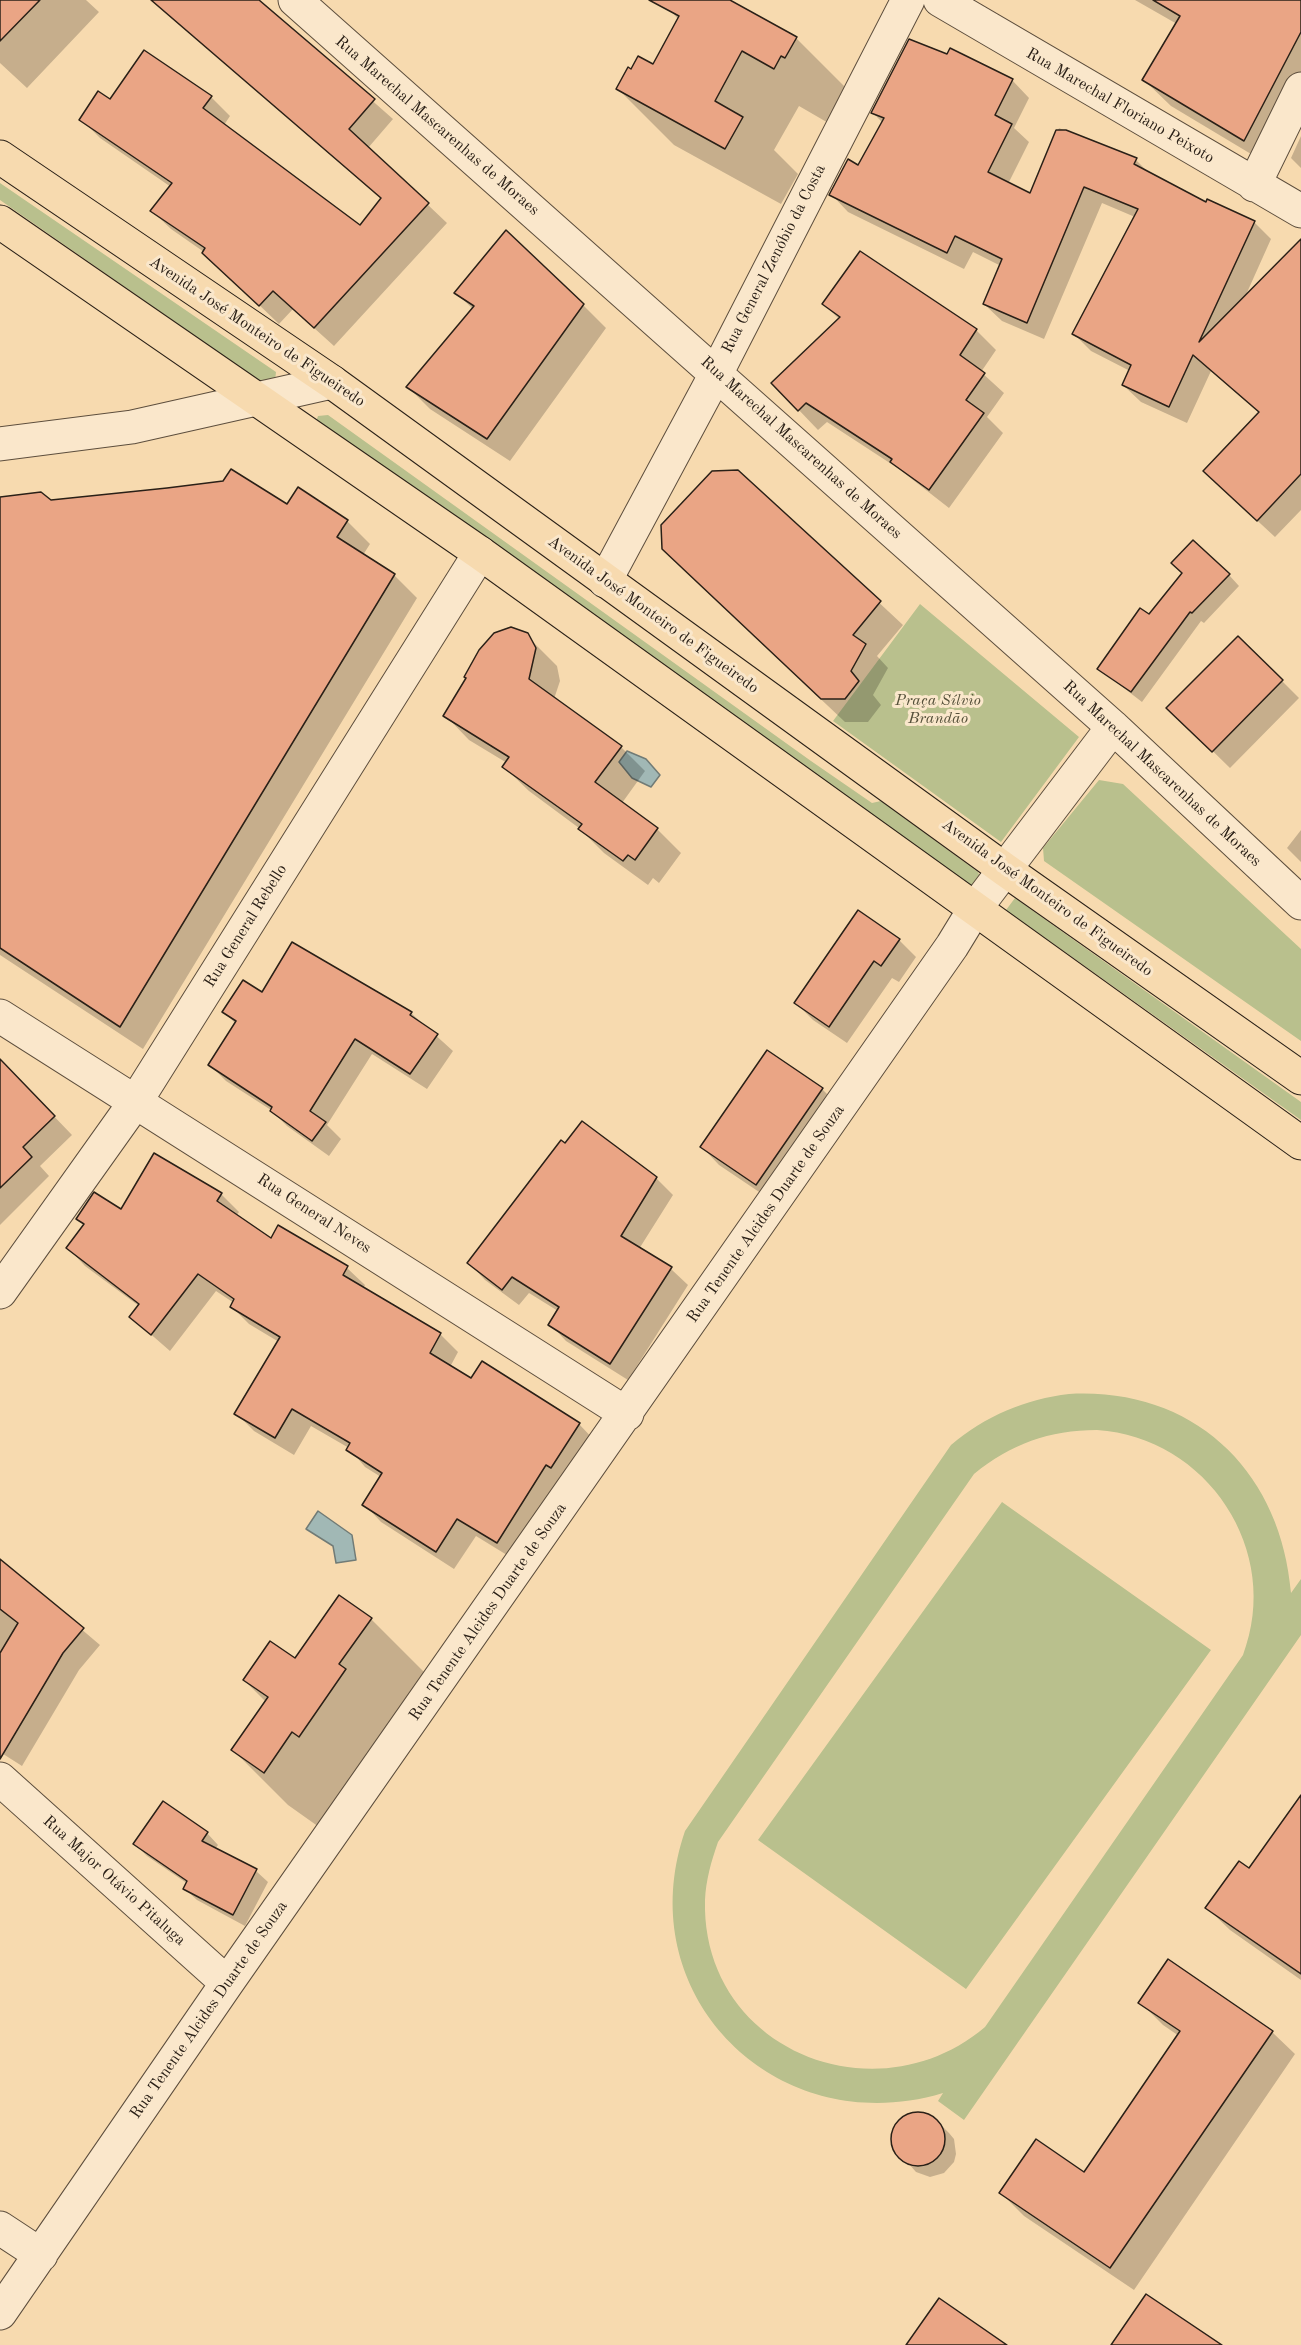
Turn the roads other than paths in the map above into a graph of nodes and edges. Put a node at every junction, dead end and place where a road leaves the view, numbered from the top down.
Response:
1 (295, 0) edge
2 (908, 0) edge
3 (940, 0) edge
4 (1301, 89) edge
5 (0, 157) edge
6 (1254, 185) junction
7 (1301, 211) edge
8 (0, 222) edge
9 (717, 372) junction
10 (332, 382) junction
11 (258, 400) junction
12 (0, 444) edge
13 (480, 553) junction
14 (605, 581) junction
15 (1113, 727) junction
16 (1004, 869) junction
17 (1301, 903) edge
18 (974, 910) junction
19 (0, 1016) edge
20 (1301, 1078) edge
21 (136, 1101) junction
22 (1301, 1143) edge
23 (0, 1292) edge
24 (627, 1414) junction
25 (0, 1779) edge
26 (227, 1983) junction
27 (0, 2228) edge
28 (40, 2255) junction
29 (0, 2313) edge

1 - 9 street, Rua Marechal Mascarenhas de Moraes
2 - 9 street, Rua General Zenóbio da Costa
3 - 6 street, Rua Marechal Floriano Peixoto
4 - 6 street
5 - 10 main road, Avenida José Monteiro de Figueiredo
6 - 7 street, Rua Marechal Floriano Peixoto
8 - 11 main road
9 - 14 street, Rua General Zenóbio da Costa
9 - 15 street, Rua Marechal Mascarenhas de Moraes
10 - 11 street
10 - 14 main road, Avenida José Monteiro de Figueiredo
11 - 12 street
11 - 13 main road
13 - 18 main road
13 - 21 street, Rua General Rebello
14 - 16 main road, Avenida José Monteiro de Figueiredo
15 - 16 street, Rua Tenente Alcides Duarte de Souza
15 - 17 street, Rua Marechal Mascarenhas de Moraes
16 - 18 street, Rua Tenente Alcides Duarte de Souza
16 - 20 main road, Avenida José Monteiro de Figueiredo
18 - 22 main road
18 - 24 street, Rua Tenente Alcides Duarte de Souza
19 - 21 street, Rua General Neves
21 - 23 street, Rua General Rebello
21 - 24 street, Rua General Neves
24 - 26 street, Rua Tenente Alcides Duarte de Souza
25 - 26 street, Rua Major Otávio Pitaluga
26 - 28 street, Rua Tenente Alcides Duarte de Souza
27 - 28 street
28 - 29 street, Rua Tenente Alcides Duarte de Souza

